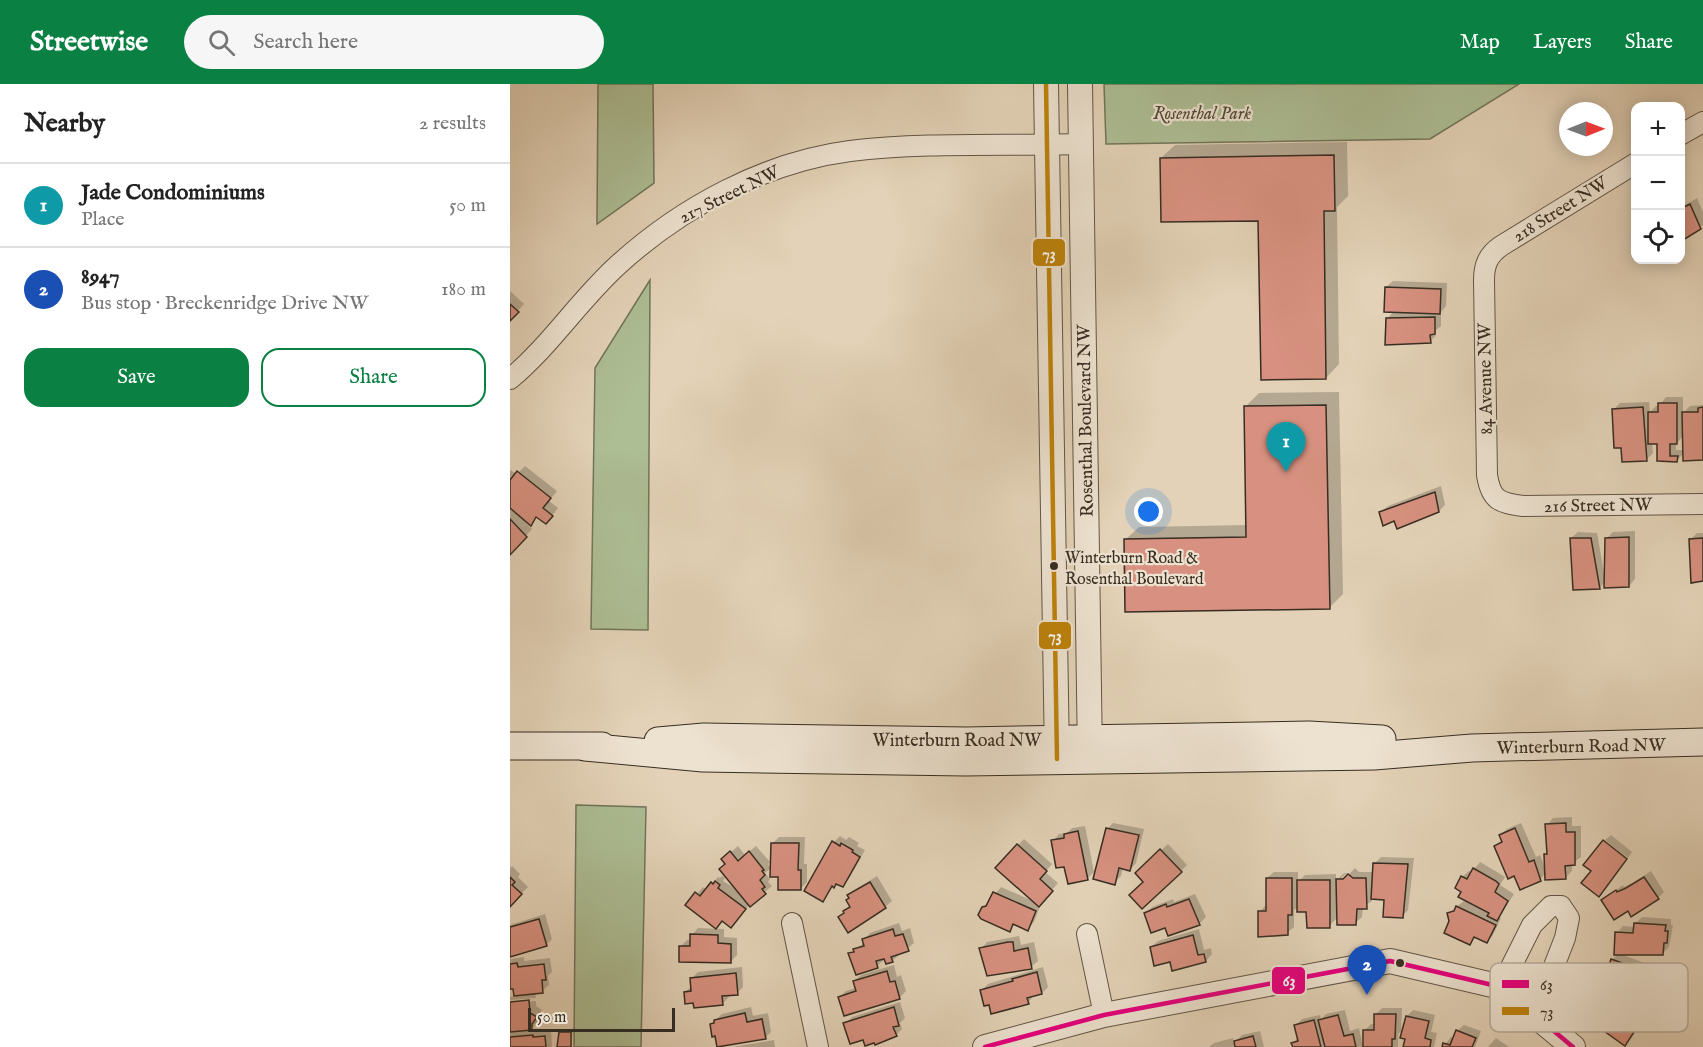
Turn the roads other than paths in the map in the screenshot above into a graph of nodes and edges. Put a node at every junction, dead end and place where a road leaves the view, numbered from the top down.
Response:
1 (1047, 84) edge
2 (1080, 84) edge
3 (1703, 122) edge
4 (1685, 132) edge
5 (1082, 144) junction
6 (1048, 145) junction
7 (1631, 165) edge
8 (1487, 259) joint
9 (510, 379) edge
10 (1494, 497) joint
11 (1703, 504) edge
12 (1699, 743) edge
13 (510, 746) edge
14 (1057, 749) junction
15 (1090, 749) junction
16 (792, 923) dead end
17 (1087, 934) dead end
18 (1513, 963) edge
19 (1555, 963) edge
20 (1490, 984) edge
21 (1104, 1015) junction
22 (1555, 1032) edge
23 (818, 1047) edge
24 (985, 1047) edge
25 (1573, 1047) edge

1 - 6 street, Rosenthal Boulevard NW
2 - 5 street, Rosenthal Boulevard NW
3 - 4 street
5 - 6 street, 217 Street NW
5 - 15 street, Rosenthal Boulevard NW
6 - 9 street, 217 Street NW
6 - 14 street, Rosenthal Boulevard NW
7 - 8 street, 218 Street NW
8 - 10 street, 84 Avenue NW
10 - 11 street, 216 Street NW
12 - 15 main road, Winterburn Road NW
13 - 14 main road, Winterburn Road NW
14 - 15 main road, Winterburn Road NW
16 - 23 street
17 - 21 street
18 - 19 street
20 - 21 street
21 - 24 street
22 - 25 street

